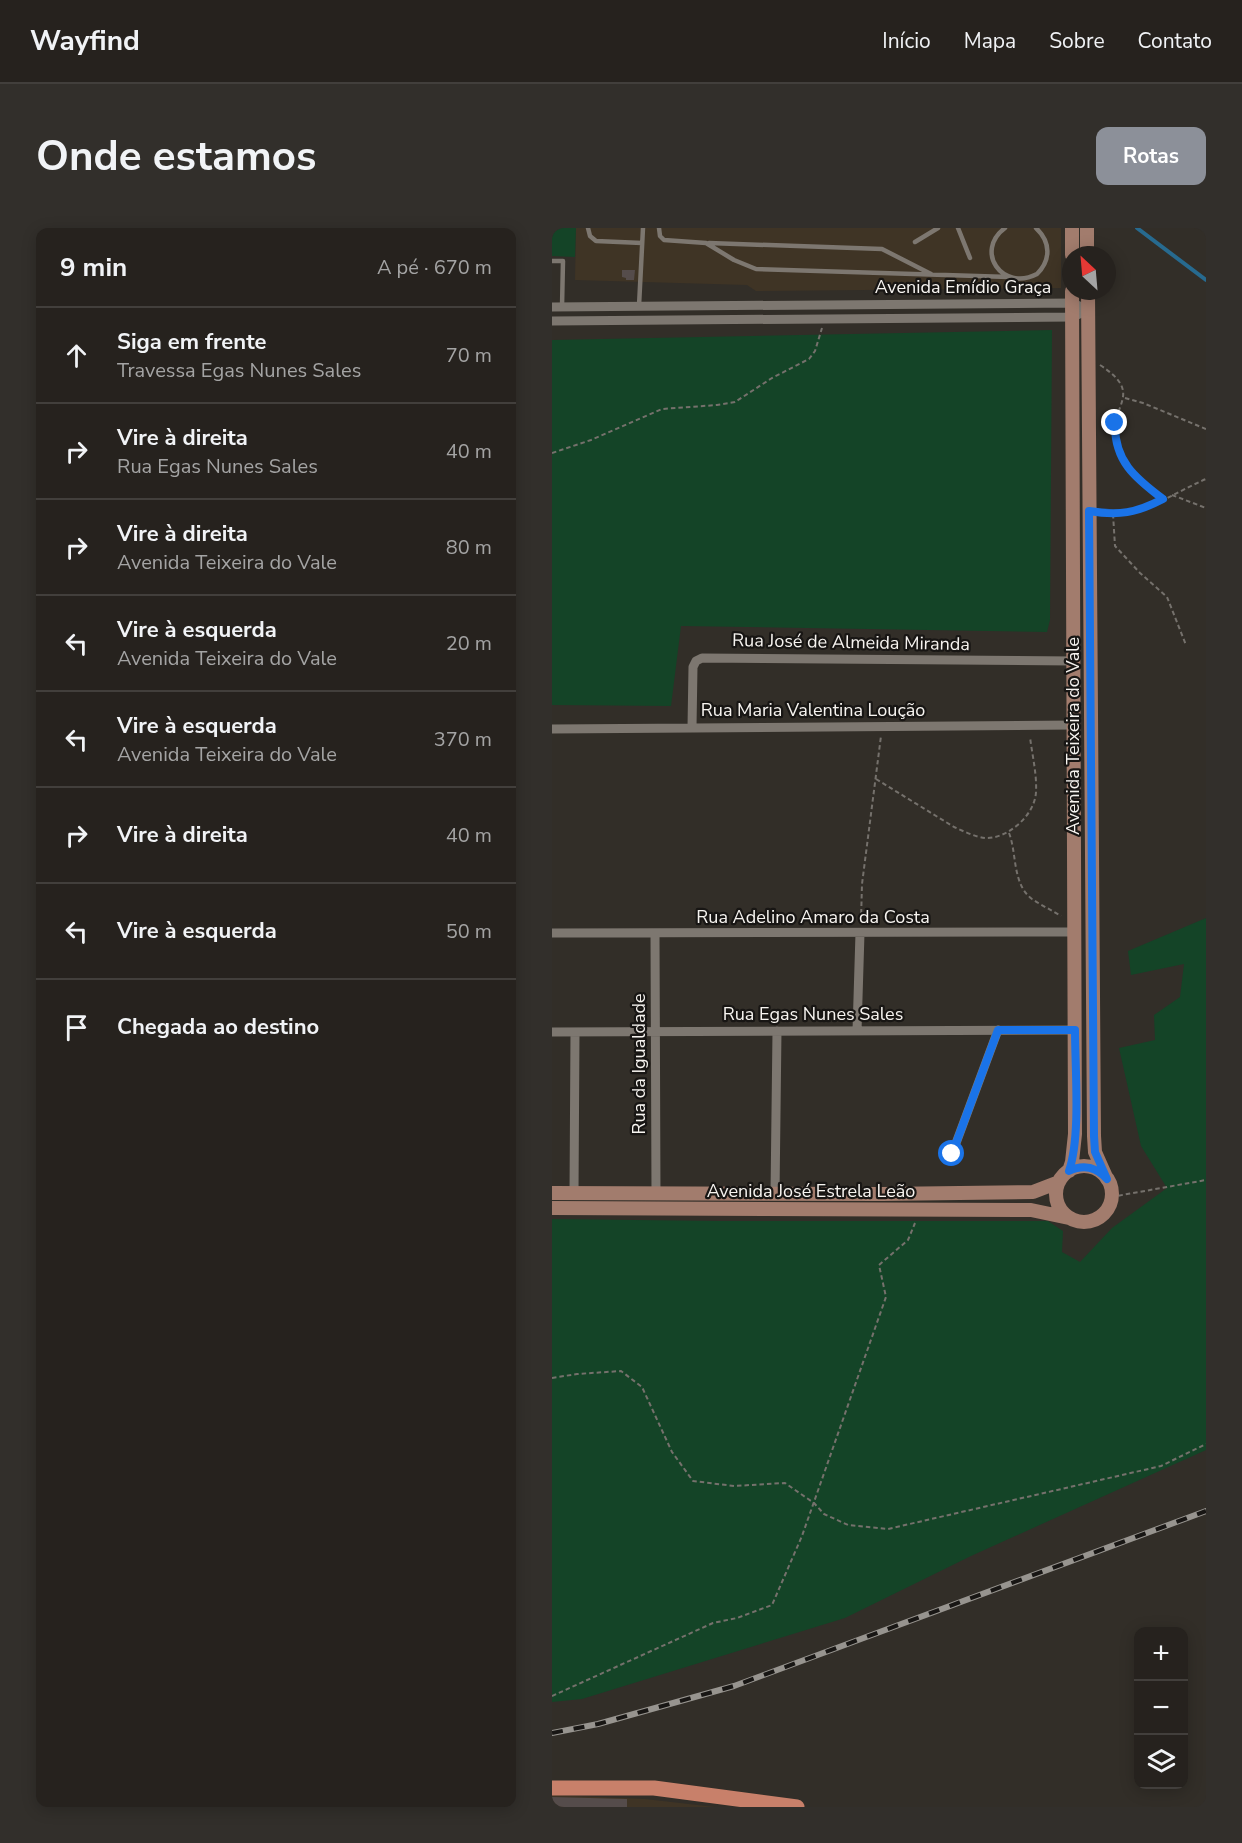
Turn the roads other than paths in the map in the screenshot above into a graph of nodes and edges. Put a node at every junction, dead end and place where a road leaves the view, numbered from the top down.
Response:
1 (588, 228) edge
2 (643, 228) edge
3 (659, 228) edge
4 (938, 228) edge
5 (958, 228) edge
6 (1005, 228) edge
7 (1036, 228) edge
8 (1072, 228) edge
9 (1087, 228) edge
10 (915, 242) dead end
11 (642, 243) junction
12 (706, 243) junction
13 (1072, 246) edge
14 (1088, 246) edge
15 (970, 258) dead end
16 (552, 261) edge
17 (935, 276) junction
18 (1009, 277) junction
19 (1088, 300) edge
20 (1072, 304) edge
21 (639, 306) junction
22 (552, 307) edge
23 (562, 307) junction
24 (1088, 310) junction
25 (552, 321) edge
26 (1074, 661) junction
27 (1074, 725) junction
28 (692, 727) junction
29 (552, 729) edge
30 (1075, 928) junction
31 (552, 933) edge
32 (860, 933) junction
33 (655, 934) junction
34 (998, 1030) junction
35 (1075, 1030) junction
36 (655, 1031) junction
37 (777, 1031) junction
38 (857, 1031) junction
39 (552, 1032) edge
40 (575, 1032) junction
41 (952, 1154) dead end
42 (1069, 1171) junction
43 (1107, 1179) junction
44 (1059, 1182) junction
45 (552, 1193) edge
46 (574, 1193) junction
47 (656, 1194) junction
48 (775, 1194) junction
49 (552, 1208) edge
50 (1069, 1218) junction
51 (552, 1788) edge
52 (797, 1807) edge

1 - 11 lane
2 - 11 lane
3 - 12 lane
4 - 10 lane
5 - 15 lane
6 - 18 lane
7 - 18 lane
8 - 13 street
9 - 14 street
11 - 21 lane
12 - 17 lane
12 - 17 lane
16 - 23 lane
17 - 18 lane
19 - 24 street, Avenida Teixeira do Vale
20 - 21 street, Avenida Emídio Graça
20 - 24 street, Avenida Emídio Graça
20 - 25 street, Avenida Emídio Graça
20 - 26 street, Avenida Teixeira do Vale
21 - 23 street, Avenida Emídio Graça
22 - 23 street, Avenida Emídio Graça
24 - 43 street, Avenida Teixeira do Vale
26 - 27 street, Avenida Teixeira do Vale
26 - 28 street, Rua José de Almeida Miranda
27 - 28 street, Rua Maria Valentina Loução
27 - 30 street, Avenida Teixeira do Vale
28 - 29 street, Rua Maria Valentina Loução
30 - 32 street, Rua Adelino Amaro da Costa
30 - 35 street, Avenida Teixeira do Vale
31 - 33 street, Rua Adelino Amaro da Costa
32 - 33 street, Rua Adelino Amaro da Costa
32 - 38 street
33 - 36 street, Rua da Igualdade
34 - 35 street, Rua Egas Nunes Sales
34 - 38 street, Rua Egas Nunes Sales
34 - 41 street
35 - 42 street, Avenida Teixeira do Vale
36 - 37 street, Rua Egas Nunes Sales
36 - 40 street, Rua Egas Nunes Sales
36 - 47 street, Rua da Igualdade
37 - 38 street, Rua Egas Nunes Sales
37 - 48 street
39 - 40 street, Rua Egas Nunes Sales
40 - 46 street
42 - 43 street
42 - 44 street
43 - 50 street, Avenida Teixeira do Vale
44 - 48 street, Avenida José Estrela Leão
44 - 50 street
45 - 46 street, Avenida José Estrela Leão
46 - 47 street, Avenida José Estrela Leão
47 - 48 street, Avenida José Estrela Leão
49 - 50 street, Avenida José Estrela Leão
51 - 52 main road

